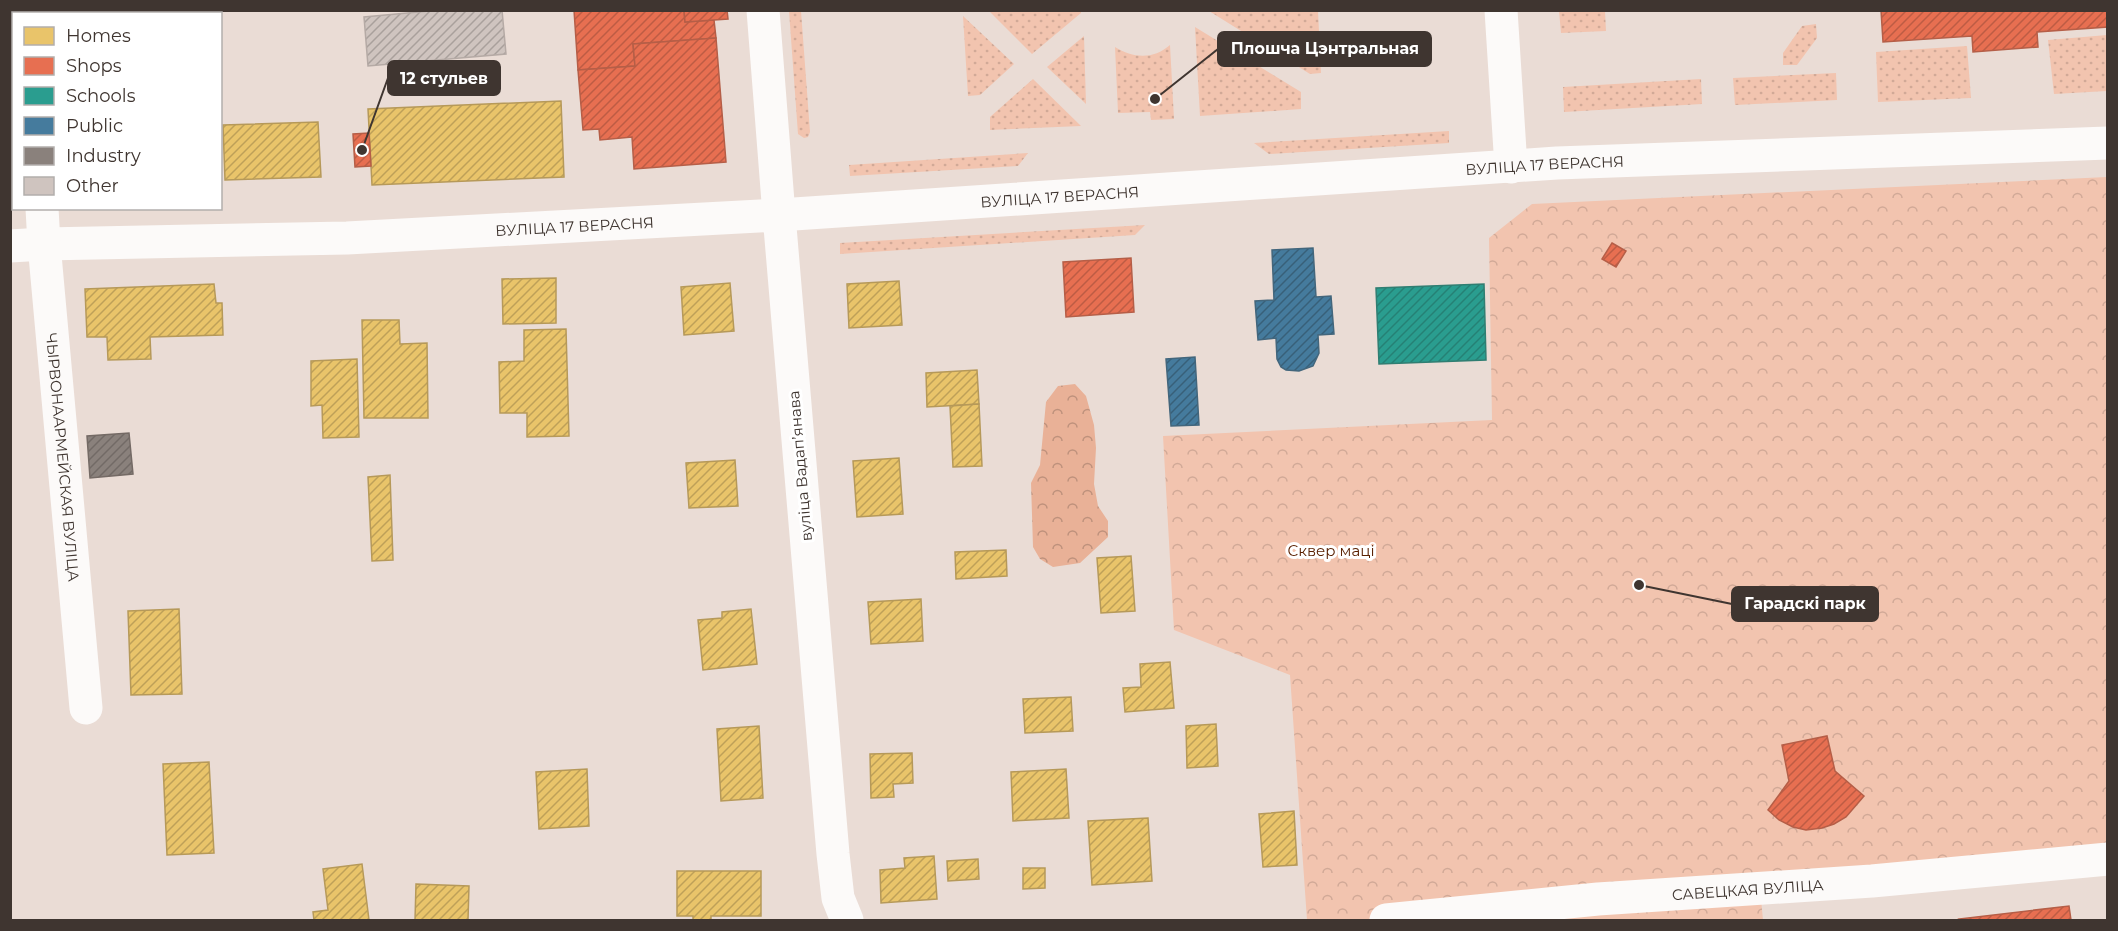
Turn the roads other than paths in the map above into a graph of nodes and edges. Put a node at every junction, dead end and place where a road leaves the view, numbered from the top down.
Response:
1 (763, 10) edge
2 (1501, 10) edge
3 (2108, 143) edge
4 (1511, 167) junction
5 (42, 210) edge
6 (779, 215) junction
7 (44, 244) junction
8 (10, 246) edge
9 (86, 708) dead end
10 (2108, 859) edge
11 (847, 921) edge
12 (1386, 921) edge

1 - 6 street, вуліца Вадапʼянава
2 - 4 street
3 - 4 street, ВУЛІЦА 17 ВЕРАСНЯ
4 - 6 street, ВУЛІЦА 17 ВЕРАСНЯ
5 - 7 street, ЧЫРВОНААРМЕЙСКАЯ ВУЛІЦА
6 - 7 street, ВУЛІЦА 17 ВЕРАСНЯ
6 - 11 street, вуліца Вадапʼянава
7 - 8 street, ВУЛІЦА 17 ВЕРАСНЯ
7 - 9 street, ЧЫРВОНААРМЕЙСКАЯ ВУЛІЦА
10 - 12 street, САВЕЦКАЯ ВУЛІЦА

